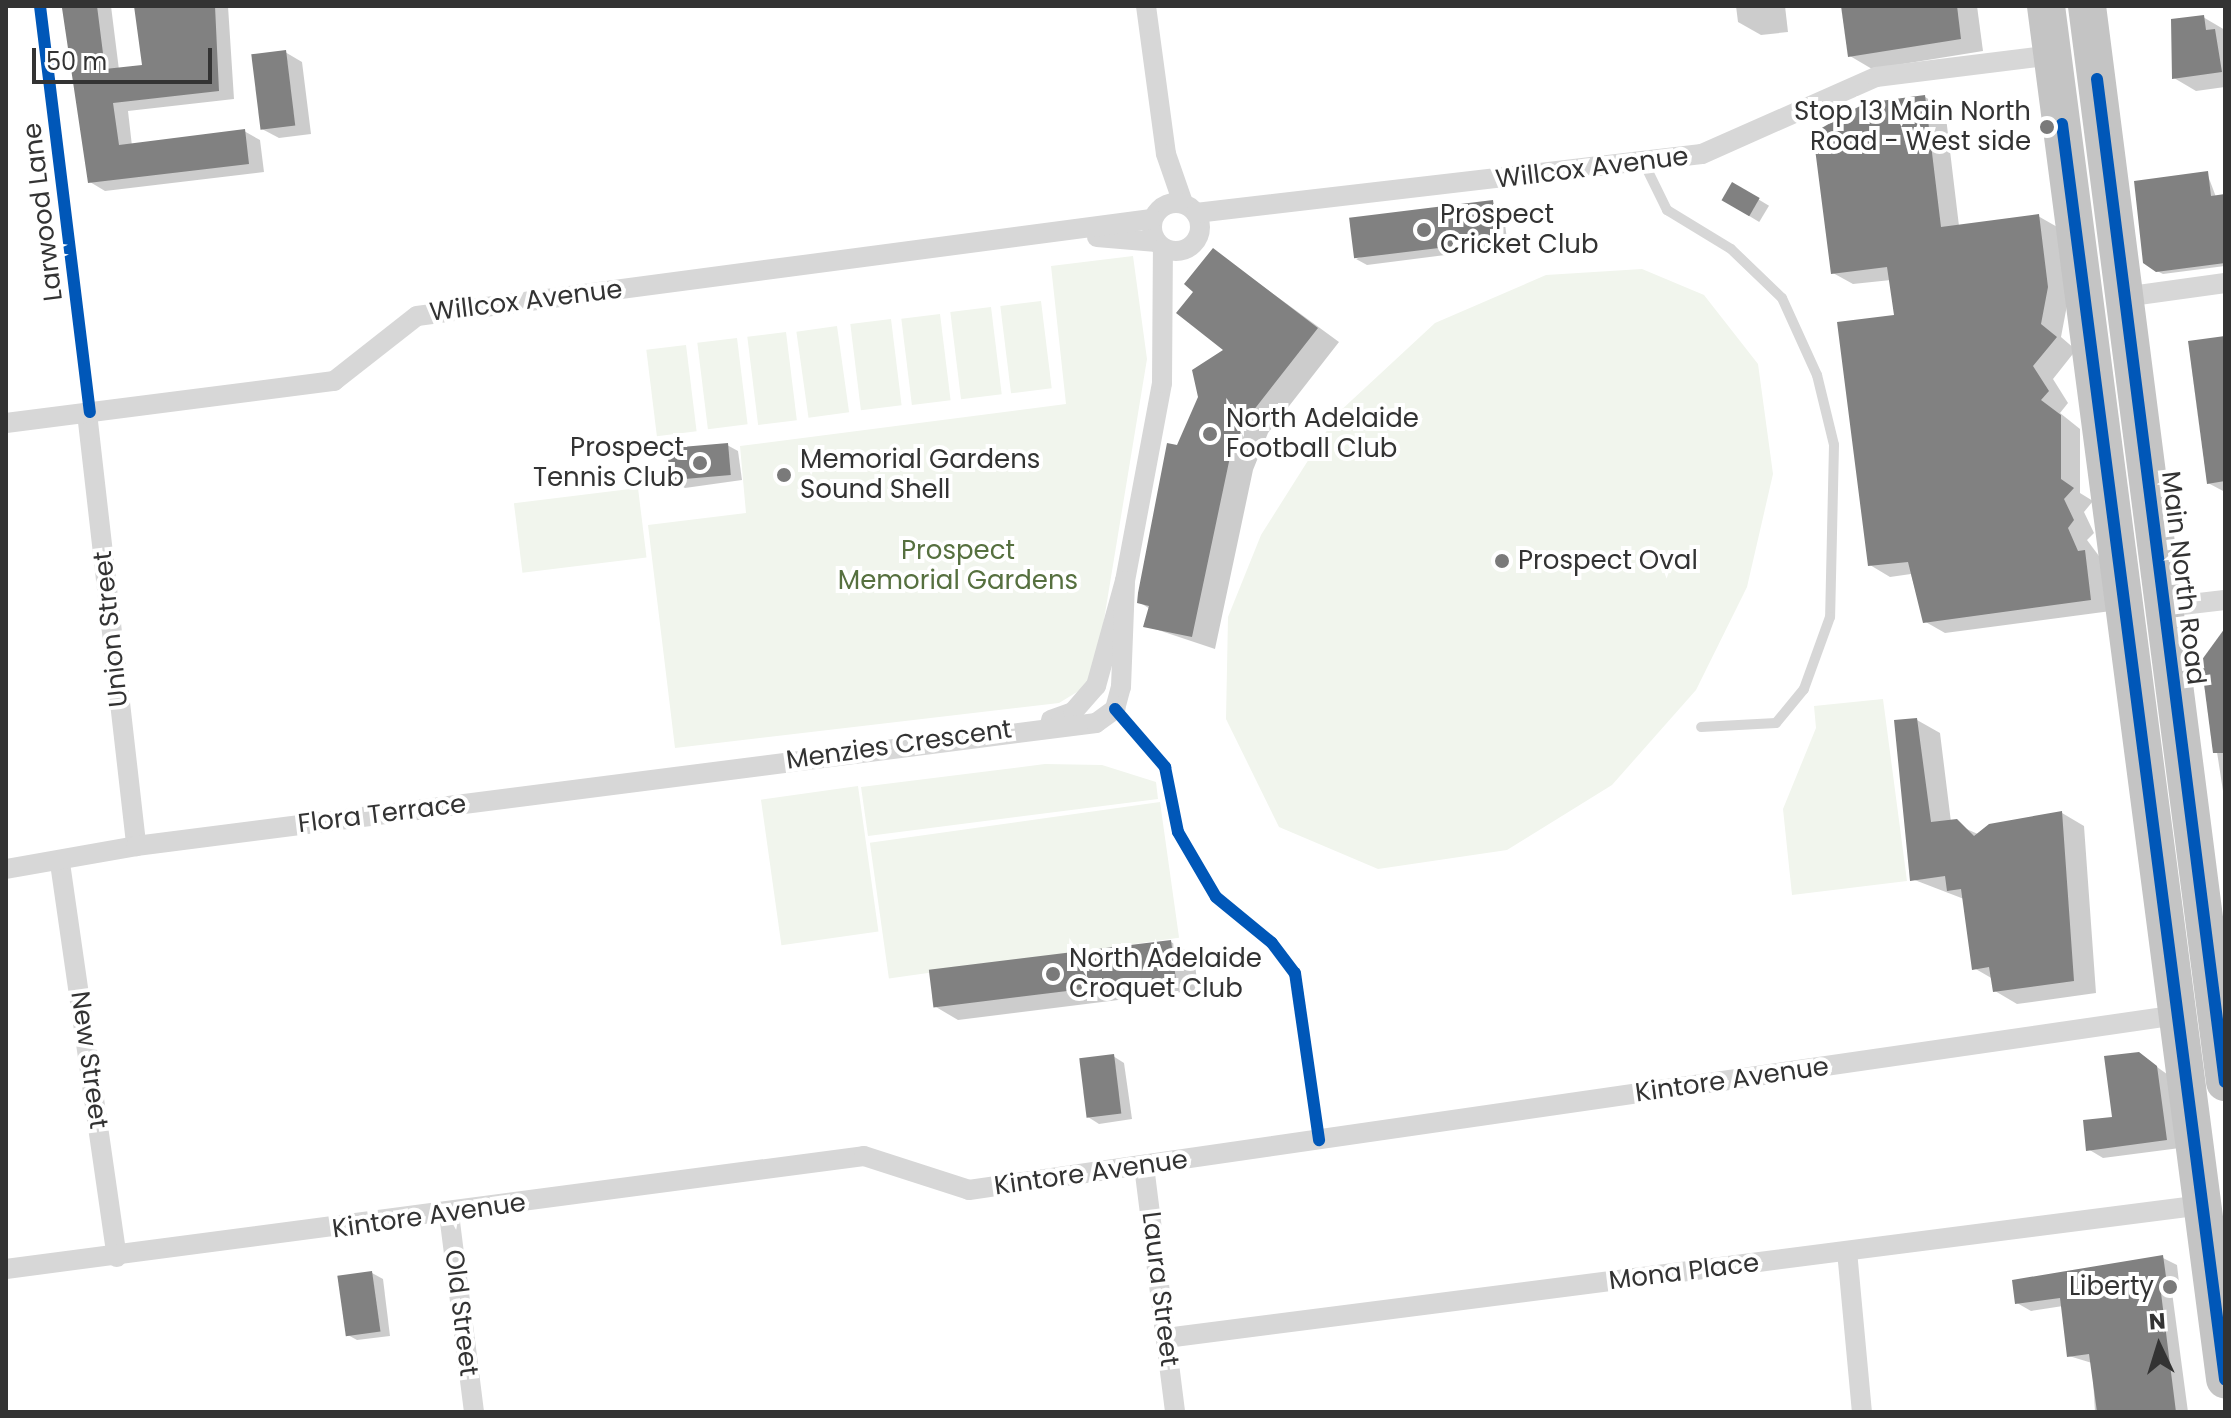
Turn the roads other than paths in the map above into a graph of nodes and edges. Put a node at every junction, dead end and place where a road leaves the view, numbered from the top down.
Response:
1 (1146, 6) edge
2 (2046, 6) edge
3 (2087, 6) edge
4 (2053, 55) junction
5 (1643, 161) junction
6 (1259, 209) junction
7 (1174, 210) junction
8 (1069, 235) junction
9 (1194, 241) junction
10 (1160, 245) junction
11 (2225, 283) edge
12 (2124, 297) junction
13 (1167, 302) junction
14 (87, 413) junction
15 (6, 423) edge
16 (1125, 581) junction
17 (2225, 600) edge
18 (2165, 607) junction
19 (2125, 612) junction
20 (1040, 725) junction
21 (1701, 727) dead end
22 (759, 765) joint
23 (136, 846) junction
24 (60, 863) junction
25 (6, 869) edge
26 (2218, 976) edge
27 (2178, 1015) junction
28 (2225, 1082) edge
29 (1144, 1166) junction
30 (2203, 1205) junction
31 (449, 1214) junction
32 (1847, 1251) junction
33 (117, 1257) junction
34 (6, 1269) edge
35 (2221, 1319) edge
36 (1166, 1338) junction
37 (2225, 1379) edge
38 (474, 1412) edge
39 (1175, 1412) edge
40 (1862, 1412) edge

1 - 7 street
2 - 4 highway
3 - 12 highway, Main North Road
4 - 5 street, Willcox Avenue
4 - 19 highway
5 - 6 street, Willcox Avenue
5 - 21 lane
6 - 7 street, Willcox Avenue
6 - 9 street, Willcox Avenue
7 - 8 street, Willcox Avenue
7 - 9 street
7 - 10 street, Menzies Crescent
8 - 10 street, Willcox Avenue
8 - 14 street, Willcox Avenue
9 - 10 street, Willcox Avenue
9 - 13 street, Menzies Crescent
10 - 13 street, Menzies Crescent
11 - 12 street
12 - 18 highway, Main North Road
13 - 16 street, Menzies Crescent
14 - 15 street, Willcox Avenue
14 - 23 street, Union Street
16 - 20 street, Menzies Crescent
16 - 20 street, Menzies Crescent
17 - 18 street
18 - 19 highway
18 - 26 highway, Main North Road
19 - 27 highway
20 - 22 street, Menzies Crescent
22 - 23 street, Flora Terrace
23 - 24 street, Flora Terrace
24 - 25 street, Flora Terrace
24 - 33 street, New Street
26 - 28 highway, Main North Road
27 - 29 street, Kintore Avenue
27 - 30 highway
29 - 31 street, Kintore Avenue
29 - 36 street, Laura Street
30 - 32 street, Mona Place
30 - 35 highway
31 - 33 street, Kintore Avenue
31 - 38 street, Old Street
32 - 36 street, Mona Place
32 - 40 street
33 - 34 street, Kintore Avenue
35 - 37 highway
36 - 39 street, Laura Street

